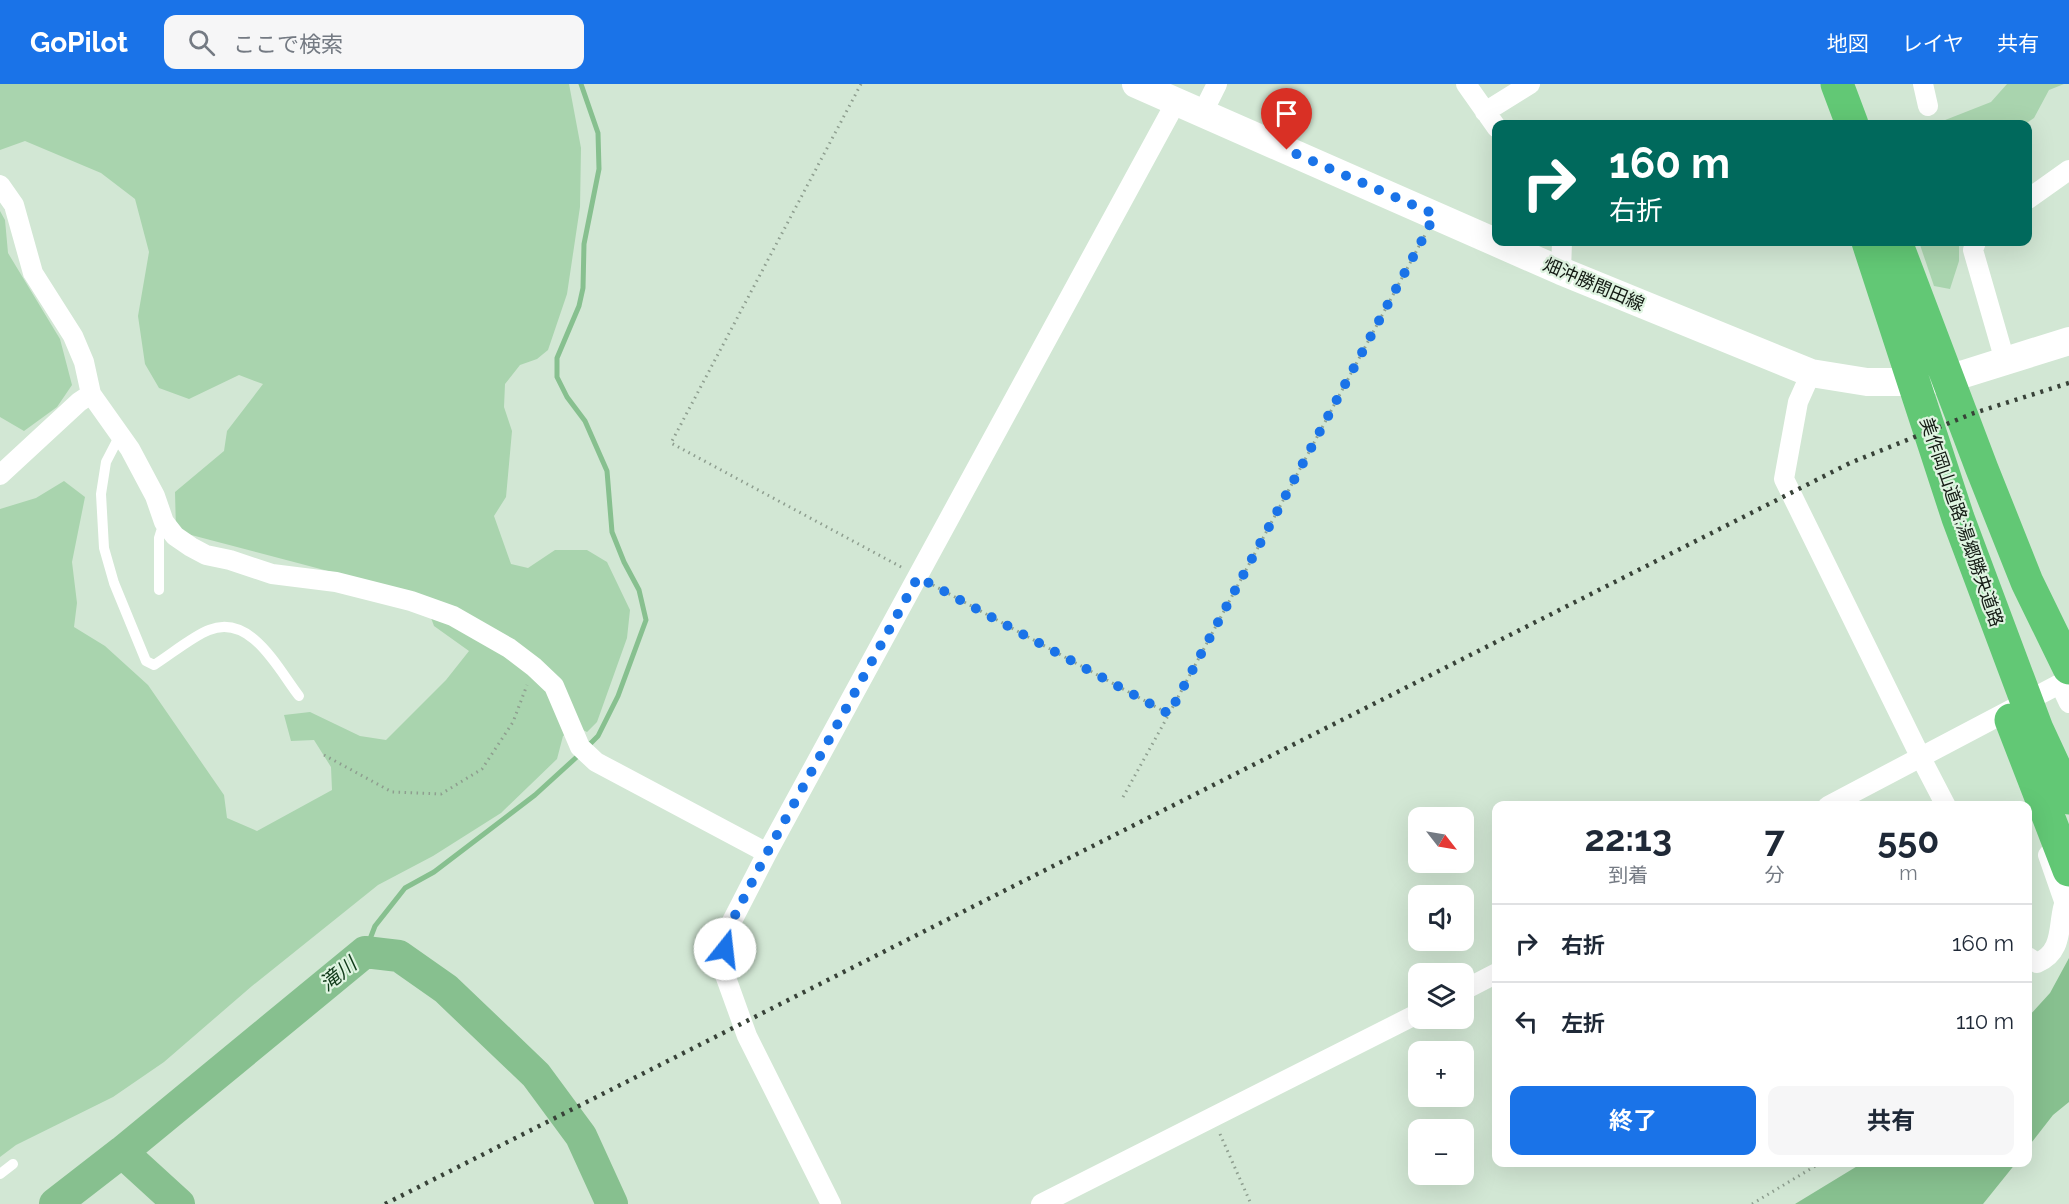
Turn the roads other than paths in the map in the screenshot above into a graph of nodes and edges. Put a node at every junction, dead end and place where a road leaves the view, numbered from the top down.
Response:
1 (1136, 84) edge
2 (1217, 84) edge
3 (1466, 84) edge
4 (1530, 84) edge
5 (1823, 84) edge
6 (1837, 84) edge
7 (1923, 84) edge
8 (1176, 102) junction
9 (1928, 106) dead end
10 (1485, 112) junction
11 (1202, 114) junction
12 (1834, 120) edge
13 (1850, 120) edge
14 (1492, 121) edge
15 (2069, 170) edge
16 (0, 185) edge
17 (2032, 196) edge
18 (1492, 240) edge
19 (1505, 246) edge
20 (1562, 246) edge
21 (1870, 246) edge
22 (1897, 246) edge
23 (1974, 246) edge
24 (1561, 271) junction
25 (2069, 340) edge
26 (1919, 346) junction
27 (2005, 361) junction
28 (1811, 373) junction
29 (91, 394) junction
30 (120, 435) junction
31 (0, 475) edge
32 (164, 522) junction
33 (1978, 573) junction
34 (159, 590) dead end
35 (2066, 677) edge
36 (299, 696) dead end
37 (2069, 703) edge
38 (1997, 717) junction
39 (1921, 758) junction
40 (2069, 798) edge
41 (1838, 801) edge
42 (1943, 801) edge
43 (2031, 801) edge
44 (2032, 802) edge
45 (767, 853) junction
46 (2067, 888) edge
47 (2032, 960) edge
48 (1492, 976) edge
49 (1474, 985) edge
50 (1408, 1019) edge
51 (13, 1164) dead end
52 (0, 1174) edge
53 (831, 1204) edge
54 (1041, 1204) edge

1 - 8 main road, 畑沖勝間田線
2 - 11 street
3 - 10 street
4 - 10 street
5 - 12 highway
6 - 13 highway
7 - 9 street
8 - 11 main road, 畑沖勝間田線
8 - 45 street
10 - 14 street
11 - 18 main road, 畑沖勝間田線
15 - 17 street
16 - 29 street
19 - 24 main road, 畑沖勝間田線
20 - 24 street
21 - 26 highway, 美作岡山道路;湯郷勝央道路
22 - 26 highway
23 - 27 street
24 - 28 main road, 畑沖勝間田線
25 - 27 main road, 畑沖勝間田線
26 - 33 highway, 美作岡山道路;湯郷勝央道路
26 - 35 highway
27 - 28 main road, 畑沖勝間田線
28 - 39 street
29 - 30 street
29 - 31 street
30 - 32 street
30 - 36 lane
32 - 34 lane
32 - 45 street
33 - 40 highway, 美作岡山道路;湯郷勝央道路
33 - 46 highway
35 - 37 street
35 - 38 street
38 - 39 street
38 - 43 street
39 - 41 street
39 - 42 street
44 - 46 street
45 - 53 street
46 - 47 street
48 - 49 street
50 - 54 street
51 - 52 lane

